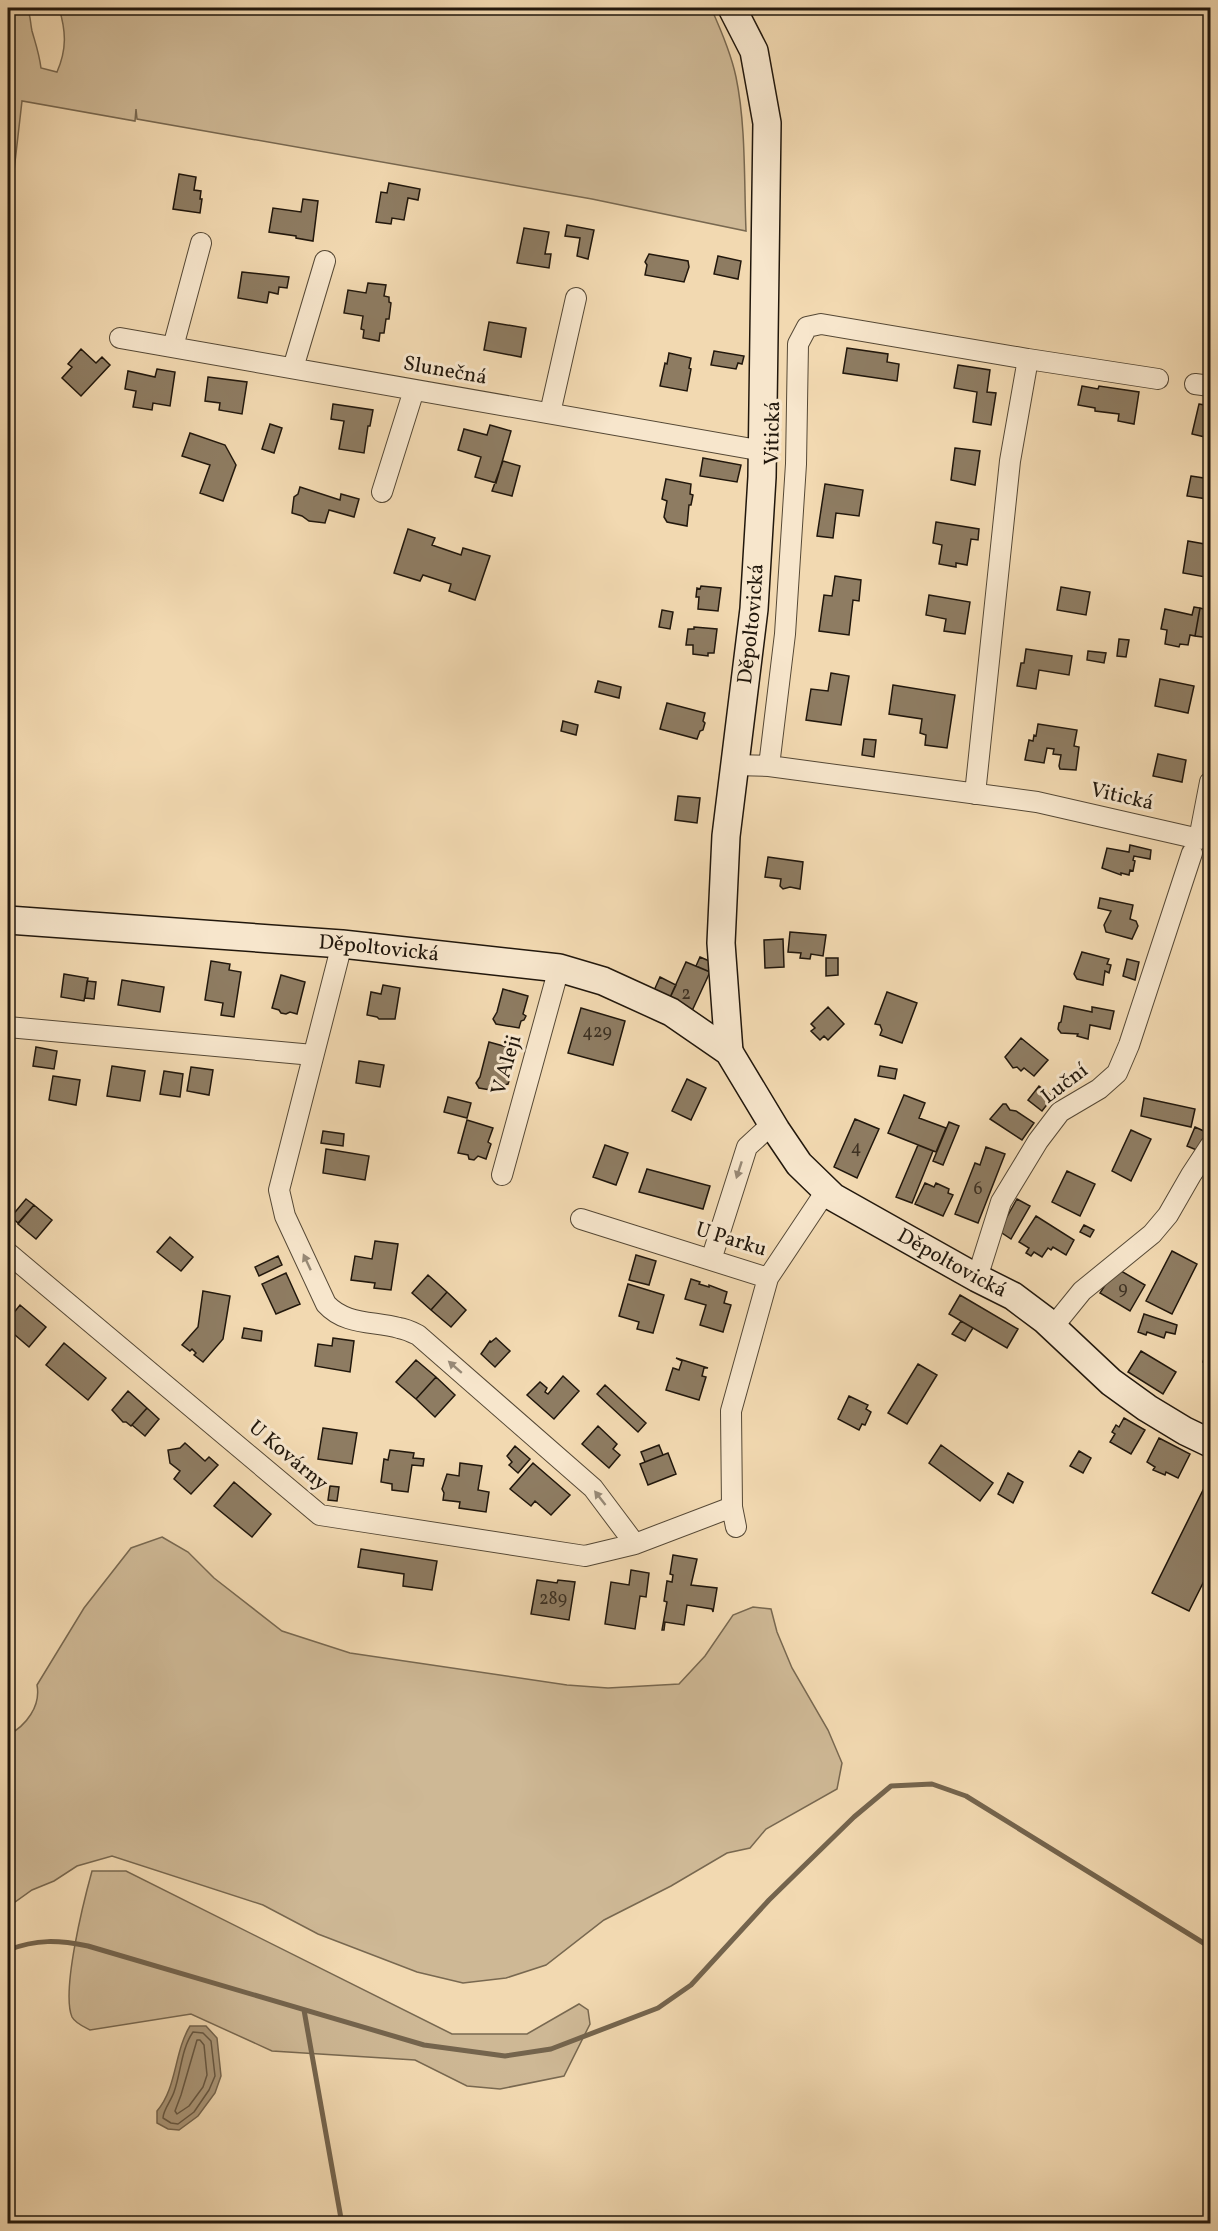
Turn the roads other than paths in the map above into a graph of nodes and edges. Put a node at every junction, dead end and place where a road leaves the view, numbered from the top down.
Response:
1 (732, 8) edge
2 (201, 243) dead end
3 (325, 261) dead end
4 (576, 297) dead end
5 (120, 338) dead end
6 (173, 347) junction
7 (1028, 359) junction
8 (293, 368) junction
9 (1158, 378) dead end
10 (414, 390) junction
11 (550, 413) junction
12 (763, 451) junction
13 (382, 492) dead end
14 (735, 765) junction
15 (769, 766) junction
16 (1210, 782) edge
17 (975, 794) junction
18 (1192, 853) dead end
19 (8, 920) edge
20 (342, 944) junction
21 (559, 968) junction
22 (8, 1027) edge
23 (729, 1052) junction
24 (314, 1055) junction
25 (772, 1124) junction
26 (1210, 1146) edge
27 (502, 1176) dead end
28 (826, 1191) junction
29 (581, 1219) dead end
30 (8, 1253) edge
31 (711, 1260) junction
32 (768, 1278) junction
33 (977, 1278) junction
34 (1052, 1328) junction
35 (1210, 1443) edge
36 (732, 1507) junction
37 (736, 1527) dead end
38 (635, 1544) junction

1 - 12 street, Děpoltovická
2 - 6 street
3 - 8 street
4 - 11 street
5 - 6 street, Slunečná
6 - 8 street, Slunečná
7 - 9 street, Vitická
7 - 15 street, Vitická
7 - 17 street
8 - 10 street, Slunečná
10 - 11 street, Slunečná
10 - 13 street
11 - 12 street, Slunečná
12 - 14 street, Děpoltovická
14 - 15 street, Vitická
14 - 23 street, Děpoltovická
15 - 17 street, Vitická
16 - 17 street, Vitická
18 - 33 street, Luční
19 - 20 street, Děpoltovická
20 - 21 street, Děpoltovická
20 - 24 street
21 - 23 street, Děpoltovická
21 - 27 street, V Aleji
22 - 24 street
23 - 25 street, Děpoltovická
38 -> 24 street
25 - 28 street, Děpoltovická
25 -> 31 street
26 - 34 street
28 - 32 street, U Parku
28 - 33 street, Děpoltovická
29 - 31 street, U Parku
30 - 38 street, U Kovárny
31 - 32 street, U Parku
32 - 36 street
33 - 34 street, Děpoltovická
34 - 35 street, Děpoltovická
36 - 37 street
36 - 38 street, U Kovárny

